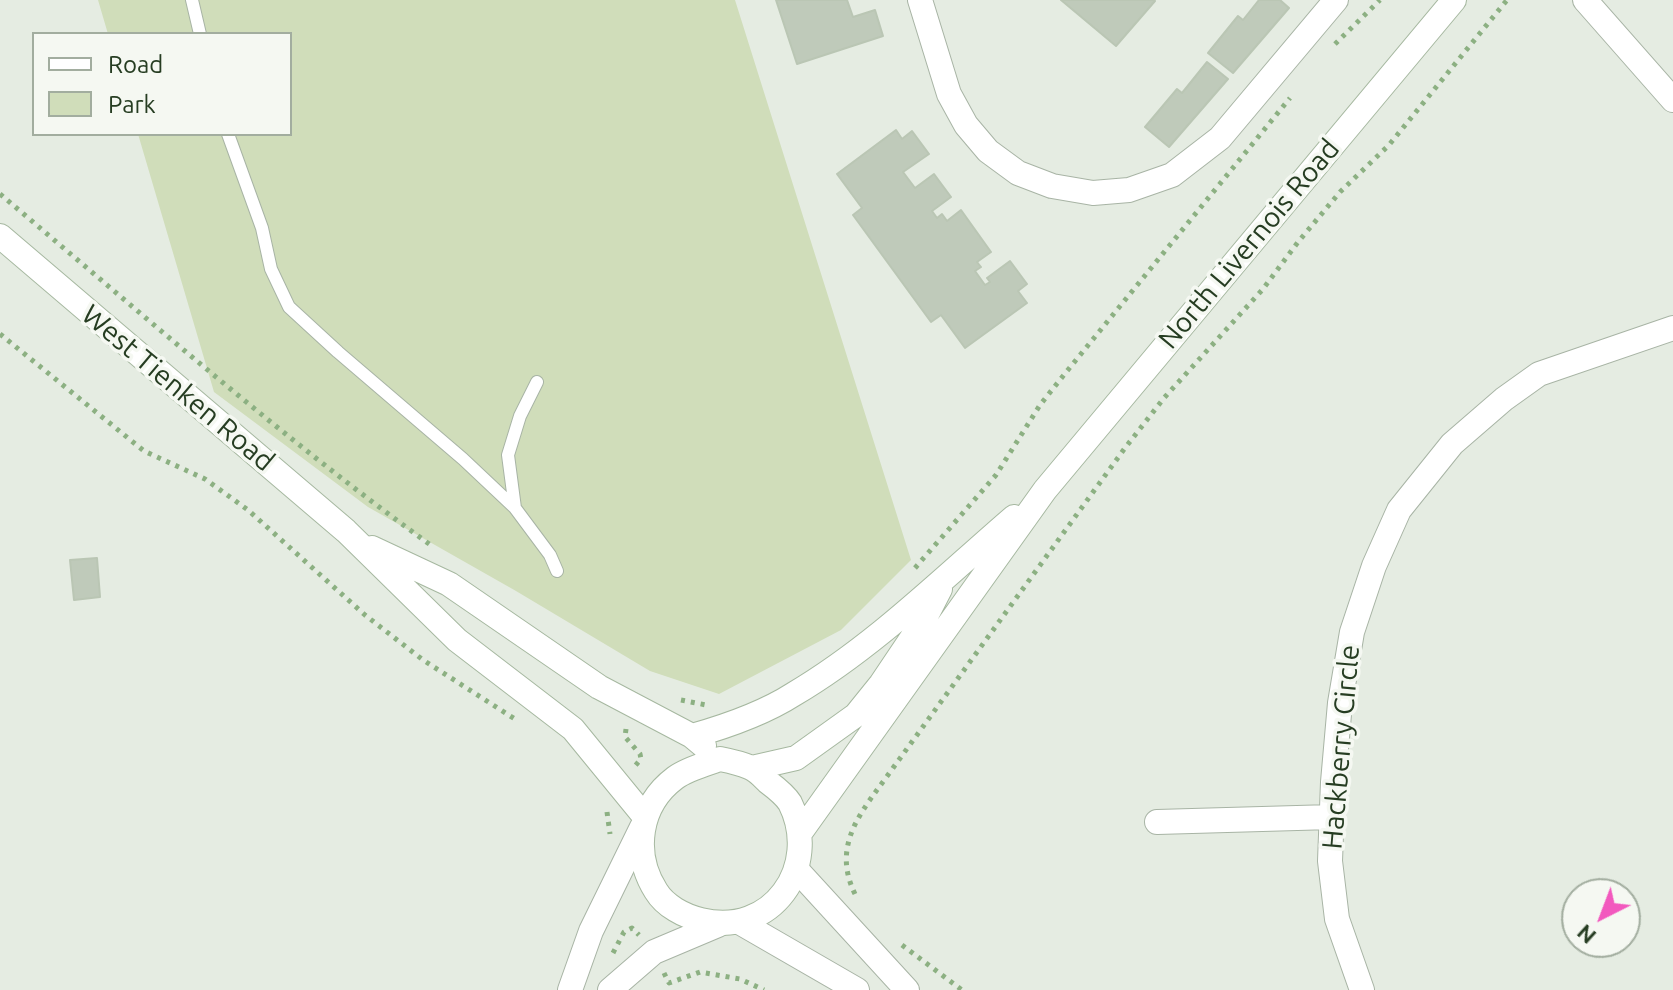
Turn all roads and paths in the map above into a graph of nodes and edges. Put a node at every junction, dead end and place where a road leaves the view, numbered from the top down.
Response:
1 (192, 0) edge
2 (920, 0) edge
3 (1336, 0) edge
4 (1380, 0) edge
5 (1454, 0) edge
6 (1507, 0) edge
7 (1585, 0) edge
8 (200, 32) edge
9 (1332, 47) dead end
10 (1293, 95) dead end
11 (1673, 100) edge
12 (229, 136) edge
13 (0, 194) edge
14 (0, 236) edge
15 (1673, 328) edge
16 (0, 334) edge
17 (537, 382) dead end
18 (1045, 490) junction
19 (515, 508) junction
20 (356, 540) junction
21 (437, 549) dead end
22 (557, 571) dead end
23 (912, 572) dead end
24 (949, 573) junction
25 (668, 697) dead end
26 (715, 704) dead end
27 (636, 707) junction
28 (529, 728) dead end
29 (692, 736) junction
30 (720, 759) junction
31 (752, 768) junction
32 (613, 778) junction
33 (1332, 817) junction
34 (643, 822) junction
35 (1157, 822) dead end
36 (800, 833) junction
37 (609, 844) dead end
38 (797, 870) junction
39 (858, 901) dead end
40 (729, 924) junction
41 (895, 938) dead end
42 (654, 952) junction
43 (570, 990) edge
44 (610, 990) edge
45 (764, 990) edge
46 (857, 990) edge
47 (907, 990) edge
48 (962, 990) edge
49 (1362, 990) edge

1 - 8 lane
2 - 3 main road
4 - 9 path
5 - 18 main road, North Livernois Road
6 - 39 path
7 - 11 main road
10 - 23 path
12 - 19 lane
13 - 21 path
14 - 20 main road, West Tienken Road
15 - 33 main road, Hackberry Circle
16 - 28 path
17 - 19 lane
18 - 24 main road, North Livernois Road
18 - 36 main road, North Livernois Road
19 - 22 lane
20 - 27 main road, West Tienken Road
20 - 32 main road, West Tienken Road
24 - 29 main road
24 - 31 main road, North Livernois Road
25 - 26 path
27 - 29 main road, West Tienken Road
27 - 32 path
29 - 30 main road, West Tienken Road
30 - 31 main road
30 - 34 main road
31 - 36 main road
32 - 34 main road, West Tienken Road
32 - 37 path
33 - 35 main road
33 - 49 main road, Hackberry Circle
34 - 40 main road
34 - 43 main road
36 - 38 main road
38 - 40 main road
38 - 47 main road
40 - 42 main road
40 - 46 main road
41 - 48 path
42 - 44 main road
42 - 45 path

